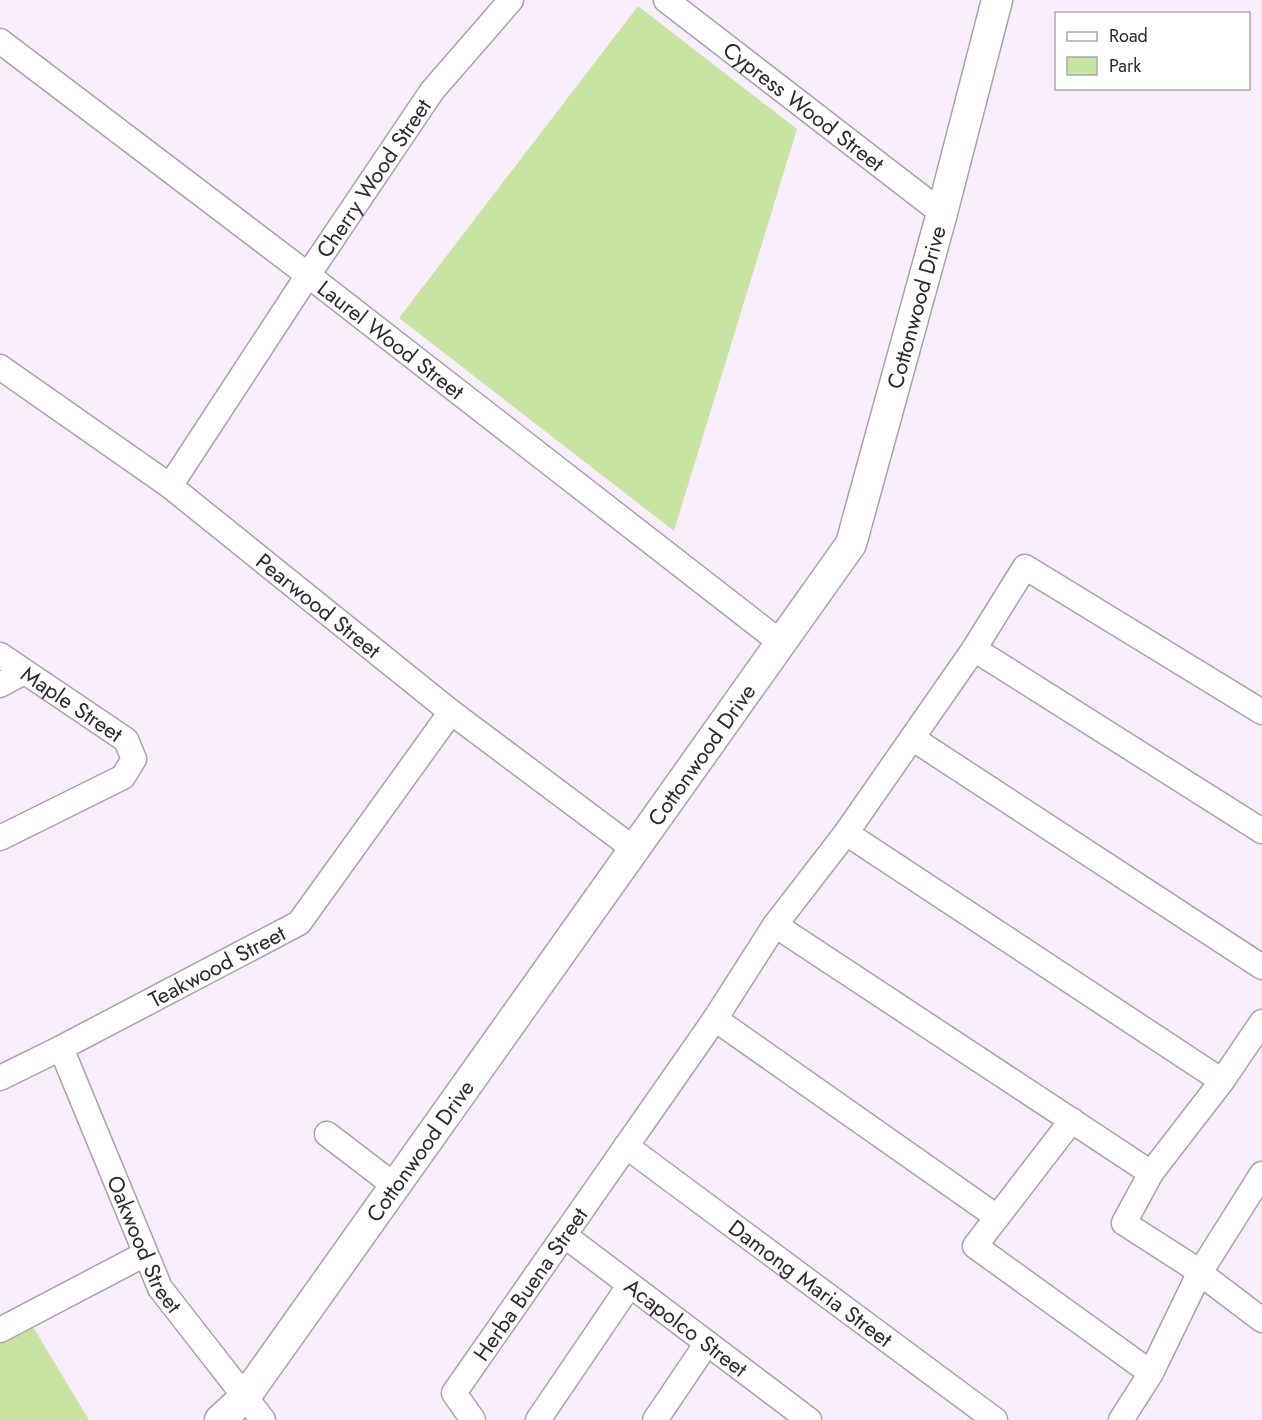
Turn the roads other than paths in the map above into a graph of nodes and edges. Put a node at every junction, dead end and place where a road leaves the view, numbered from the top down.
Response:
1 (511, 0) edge
2 (666, 0) edge
3 (997, 0) edge
4 (0, 41) edge
5 (942, 213) junction
6 (308, 275) junction
7 (0, 366) edge
8 (170, 486) junction
9 (780, 642) junction
10 (974, 650) junction
11 (0, 655) edge
12 (24, 672) junction
13 (0, 685) edge
14 (451, 712) junction
15 (1262, 712) edge
16 (912, 738) junction
17 (1262, 831) edge
18 (846, 832) junction
19 (0, 838) edge
20 (634, 849) junction
21 (775, 925) junction
22 (1262, 967) edge
23 (715, 1019) junction
24 (1262, 1022) edge
25 (61, 1048) junction
26 (0, 1078) edge
27 (1222, 1081) junction
28 (1072, 1120) junction
29 (327, 1134) dead end
30 (626, 1146) junction
31 (1152, 1173) junction
32 (1262, 1174) edge
33 (394, 1186) junction
34 (997, 1217) junction
35 (564, 1235) junction
36 (145, 1254) junction
37 (1199, 1274) junction
38 (629, 1286) junction
39 (1262, 1320) edge
40 (0, 1330) edge
41 (707, 1343) junction
42 (1151, 1373) junction
43 (245, 1397) junction
44 (780, 1411) edge
45 (220, 1420) edge
46 (263, 1420) edge
47 (473, 1420) edge
48 (538, 1420) edge
49 (655, 1420) edge
50 (808, 1420) edge
51 (995, 1420) edge
52 (1121, 1420) edge

1 - 6 street, Cherry Wood Street
2 - 5 street, Cypress Wood Street
3 - 5 street, Cottonwood Drive
4 - 6 street, Laurel Wood Street
5 - 9 street, Cottonwood Drive
6 - 8 street, Cherry Wood Street
6 - 9 street, Laurel Wood Street
7 - 8 street, Pearwood Street
8 - 14 street, Pearwood Street
9 - 20 street, Cottonwood Drive
10 - 15 street, Herba Buena Street
10 - 16 street, Herba Buena Street
10 - 17 street
11 - 12 street, Maple Street
12 - 13 street
12 - 19 street, Maple Street
14 - 20 street, Pearwood Street
14 - 25 street, Teakwood Street
16 - 18 street, Herba Buena Street
16 - 22 street
18 - 21 street, Herba Buena Street
18 - 27 street
20 - 33 street, Cottonwood Drive
21 - 23 street, Herba Buena Street
21 - 28 street
23 - 30 street, Herba Buena Street
23 - 34 street
24 - 27 street
25 - 26 street, Teakwood Street
25 - 36 street, Oakwood Street
27 - 31 street
28 - 31 street
28 - 34 street
29 - 33 street
30 - 35 street, Herba Buena Street
30 - 51 street, Damong Maria Street
31 - 37 street
32 - 37 street
33 - 43 street, Cottonwood Drive
34 - 42 street
35 - 38 street, Acapolco Street
35 - 47 street, Herba Buena Street
36 - 40 street
36 - 43 street, Oakwood Street
37 - 39 street
37 - 42 street
38 - 41 street, Acapolco Street
38 - 48 street
41 - 44 street, Acapolco Street
41 - 49 street
42 - 52 street
43 - 45 street, Cottonwood Drive
43 - 46 street, Oakwood Street
44 - 50 street, Acapolco Street

